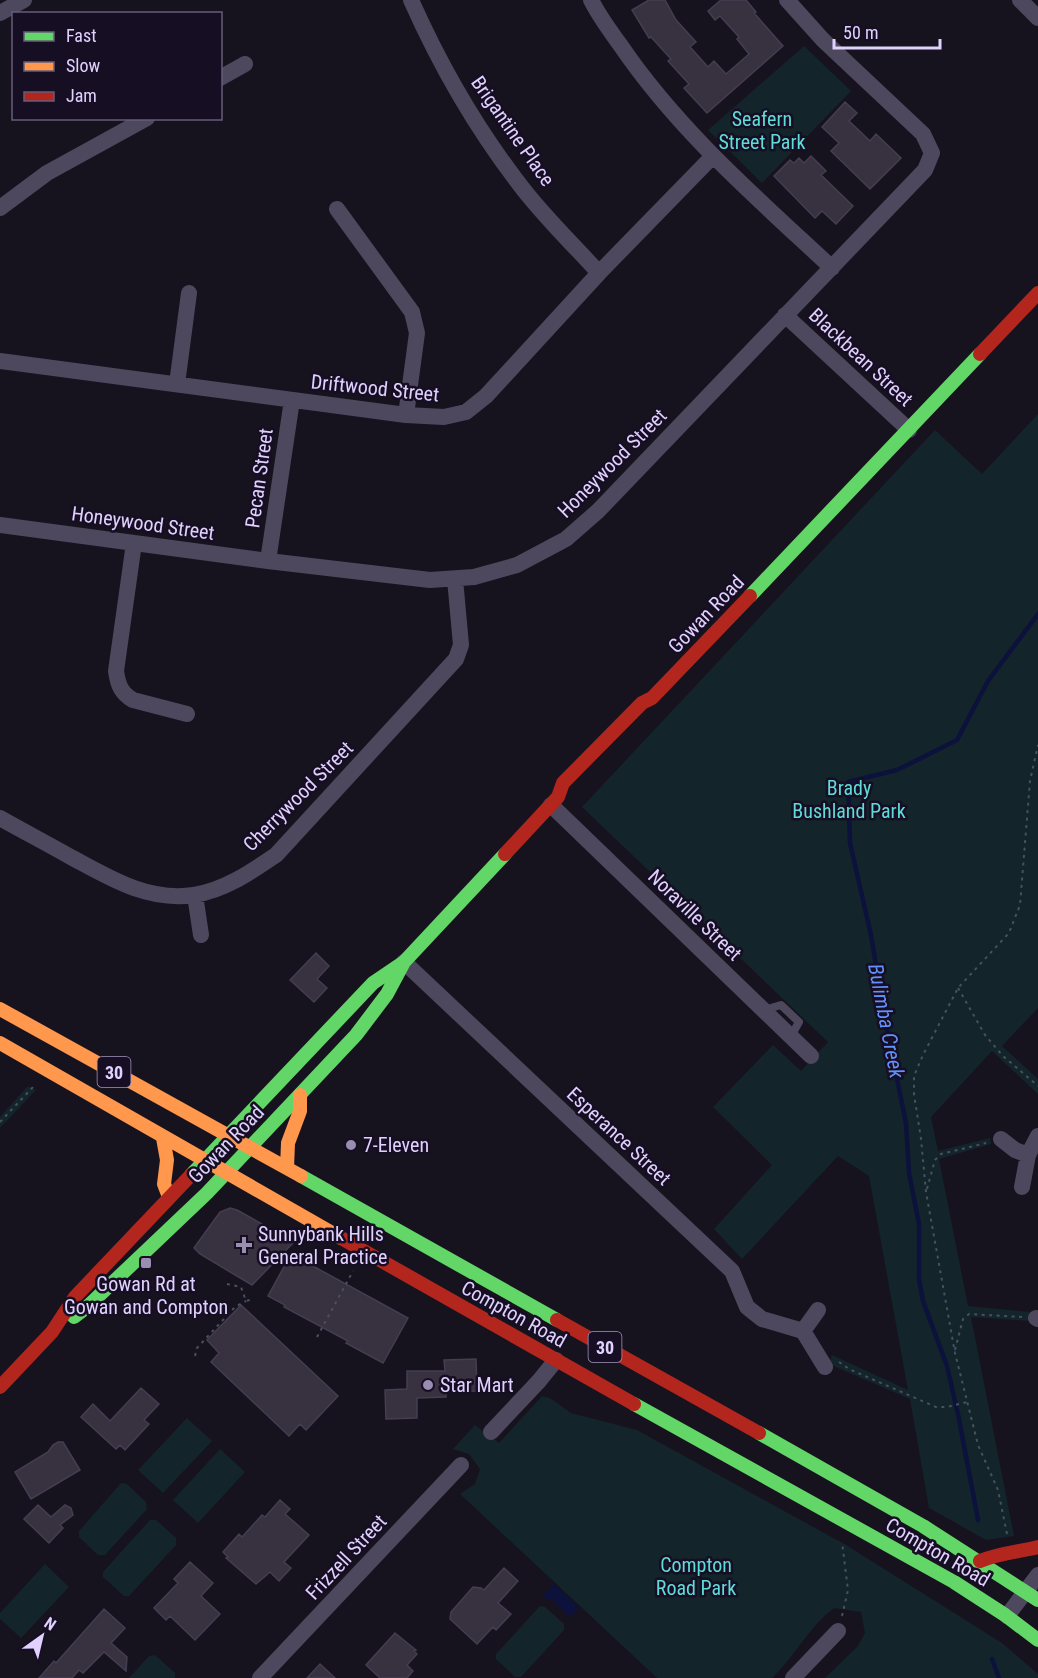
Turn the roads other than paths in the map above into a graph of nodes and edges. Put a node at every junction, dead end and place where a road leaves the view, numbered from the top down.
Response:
1 (24, 0) edge
2 (411, 0) edge
3 (591, 0) edge
4 (787, 0) edge
5 (1020, 0) edge
6 (0, 13) edge
7 (1038, 18) edge
8 (245, 64) dead end
9 (222, 77) edge
10 (143, 120) edge
11 (712, 157) junction
12 (0, 208) edge
13 (337, 209) dead end
14 (832, 268) junction
15 (599, 273) junction
16 (189, 293) dead end
17 (1038, 293) edge
18 (784, 315) junction
19 (0, 361) edge
20 (177, 384) junction
21 (292, 400) junction
22 (406, 415) junction
23 (909, 430) junction
24 (0, 525) edge
25 (134, 543) junction
26 (268, 561) junction
27 (455, 579) junction
28 (187, 714) dead end
29 (555, 801) junction
30 (0, 818) edge
31 (195, 895) junction
32 (201, 935) dead end
33 (404, 962) junction
34 (0, 1008) edge
35 (0, 1043) edge
36 (811, 1056) dead end
37 (300, 1095) junction
38 (229, 1135) junction
39 (1038, 1136) edge
40 (163, 1137) junction
41 (1001, 1139) road end
42 (250, 1147) junction
43 (1028, 1155) junction
44 (204, 1161) junction
45 (287, 1168) junction
46 (226, 1173) junction
47 (1022, 1186) dead end
48 (169, 1197) junction
49 (818, 1310) dead end
50 (803, 1331) junction
51 (52, 1332) junction
52 (555, 1360) junction
53 (825, 1367) dead end
54 (0, 1388) edge
55 (491, 1432) dead end
56 (461, 1465) dead end
57 (1038, 1547) edge
58 (981, 1560) junction
59 (1038, 1575) edge
60 (1032, 1595) edge
61 (1007, 1616) junction
62 (838, 1630) road end
63 (1038, 1640) edge
64 (261, 1678) edge
65 (793, 1678) edge

1 - 6 street
2 - 15 street, Brigantine Place
3 - 11 street
4 - 14 street, Honeywood Street
5 - 7 street
8 - 9 street
10 - 12 street
11 - 14 street
11 - 15 street, Driftwood Street
13 - 22 street
14 - 18 street, Honeywood Street
15 - 22 street, Driftwood Street
16 - 20 street
17 - 23 main road, Gowan Road
18 - 23 street, Blackbean Street
18 - 27 street, Honeywood Street
19 - 20 street, Driftwood Street
20 - 21 street, Driftwood Street
21 - 22 street, Driftwood Street
21 - 26 street, Pecan Street
23 - 29 main road, Gowan Road
24 - 25 street, Honeywood Street
25 - 26 street, Honeywood Street
25 - 28 street
26 - 27 street, Honeywood Street
27 - 31 street, Cherrywood Street
29 - 33 main road, Gowan Road
29 - 36 street, Noraville Street
30 - 31 street, Cherrywood Street
31 - 32 street
33 - 37 main road, Gowan Road
33 - 38 main road, Gowan Road
33 - 50 street, Esperance Street
34 - 38 main road, Compton Road / 30
35 - 40 main road, Compton Road / 30
37 - 42 main road, Gowan Road
37 - 45 main road
38 - 42 main road, Compton Road / 30
38 - 44 main road, Gowan Road
39 - 43 street
40 - 44 main road, Compton Road / 30
40 - 48 main road
41 - 43 street
42 - 45 main road, Compton Road / 30
42 - 46 main road, Gowan Road
43 - 47 street
44 - 46 main road, Compton Road / 30
44 - 48 main road, Gowan Road
45 - 58 main road, Compton Road / 30
46 - 51 main road, Gowan Road
46 - 52 main road, Compton Road / 30
48 - 51 main road, Gowan Road
49 - 50 street
50 - 53 street
51 - 54 main road, Gowan Road
52 - 55 street
52 - 61 main road, Compton Road / 30
56 - 64 street, Frizzell Street
57 - 58 main road
58 - 60 main road, Compton Road / 30
59 - 60 street
60 - 61 street
61 - 63 main road, Compton Road / 30
62 - 65 street

